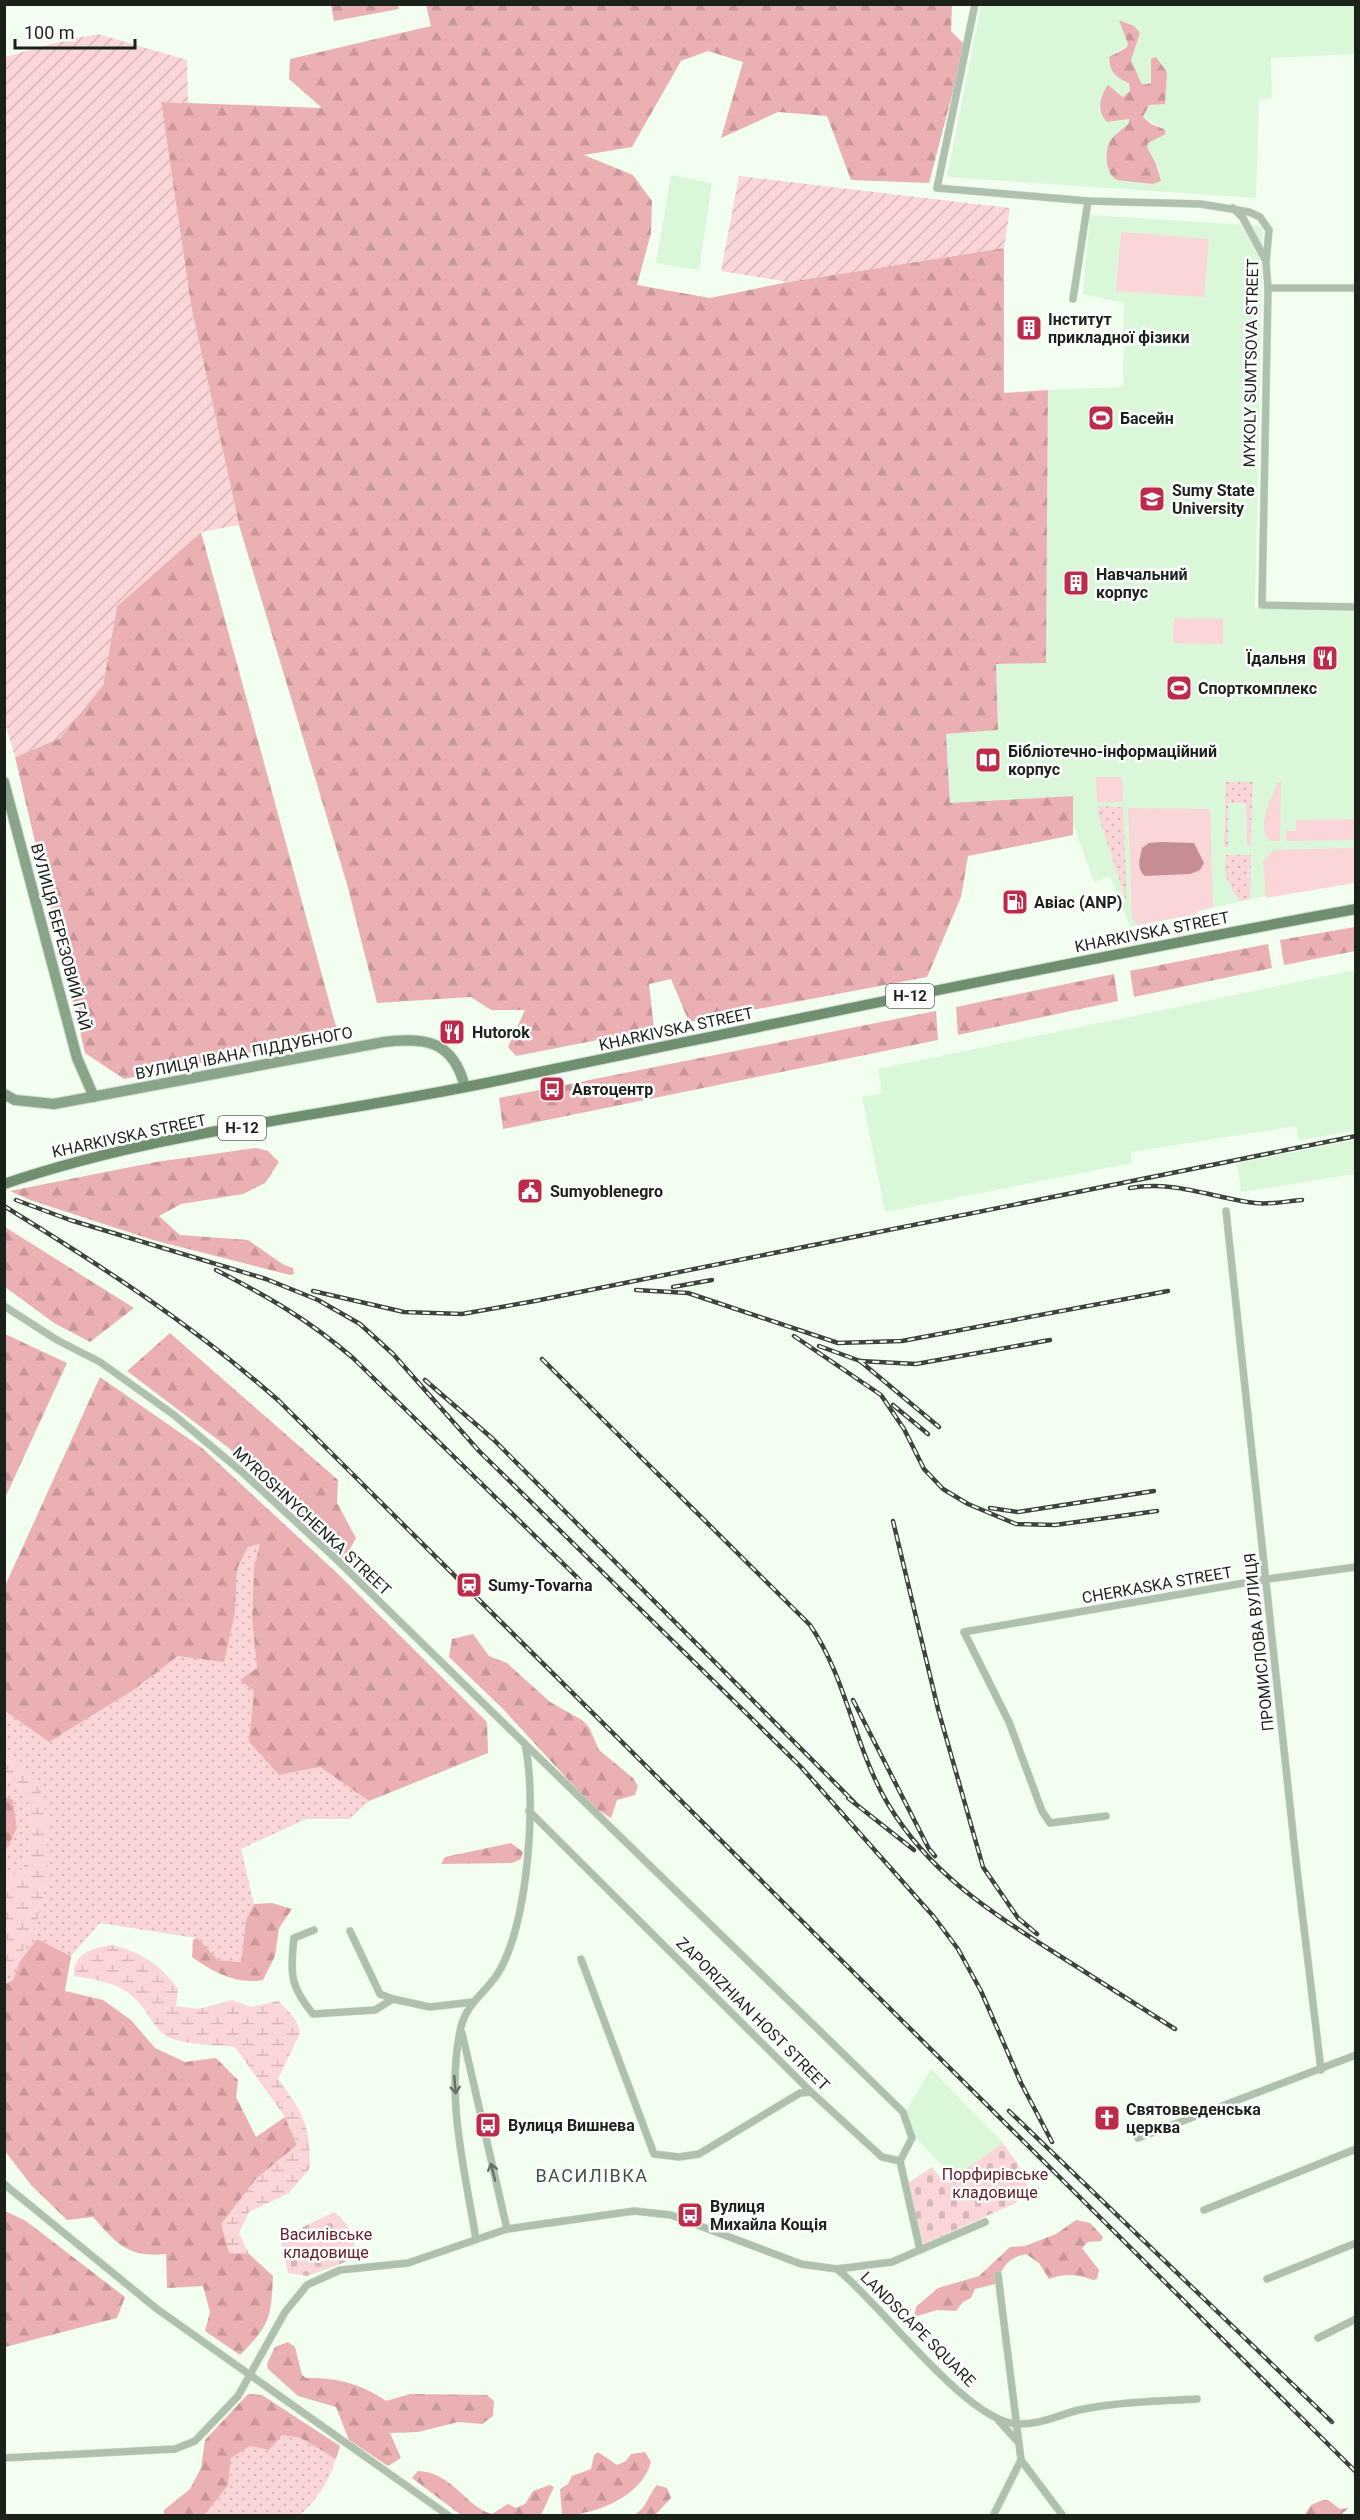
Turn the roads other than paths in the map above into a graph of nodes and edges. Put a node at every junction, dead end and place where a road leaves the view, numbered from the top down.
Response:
1 (975, 4) edge
2 (1088, 201) junction
3 (1233, 208) junction
4 (1266, 262) junction
5 (1268, 288) junction
6 (1356, 288) edge
7 (1072, 299) dead end
8 (1356, 607) edge
9 (4, 782) edge
10 (1356, 909) edge
11 (465, 1087) junction
12 (4, 1094) edge
13 (94, 1096) junction
14 (4, 1184) edge
15 (1226, 1211) dead end
16 (4, 1306) edge
17 (1356, 1567) edge
18 (1266, 1579) junction
19 (525, 1744) junction
20 (529, 1811) junction
21 (1106, 1816) dead end
22 (314, 1930) dead end
23 (350, 1931) dead end
24 (581, 1959) dead end
25 (393, 1999) junction
26 (473, 2002) junction
27 (461, 2028) junction
28 (1356, 2055) edge
29 (1321, 2070) junction
30 (811, 2092) junction
31 (1138, 2138) dead end
32 (1356, 2149) edge
33 (900, 2161) junction
34 (4, 2184) edge
35 (1204, 2210) dead end
36 (985, 2222) dead end
37 (507, 2229) junction
38 (476, 2239) junction
39 (1356, 2243) edge
40 (920, 2250) junction
41 (837, 2269) junction
42 (998, 2275) dead end
43 (1267, 2279) dead end
44 (1356, 2319) edge
45 (1318, 2338) dead end
46 (251, 2375) junction
47 (1197, 2399) dead end
48 (999, 2421) junction
49 (1018, 2424) junction
50 (1018, 2442) junction
51 (4, 2458) edge
52 (1020, 2460) junction
53 (449, 2516) edge
54 (993, 2516) edge
55 (1063, 2516) edge

1 - 2 street
2 - 3 street
2 - 7 street
3 - 4 street
3 - 4 street, MYKOLY SUMTSOVA STREET
4 - 5 street, MYKOLY SUMTSOVA STREET
5 - 6 street
5 - 8 street, MYKOLY SUMTSOVA STREET
9 - 13 street, ВУЛИЦЯ БЕРЕЗОВИЙ ГАЙ
10 - 11 main road, KHARKIVSKA STREET / Н-12
11 - 13 street, ВУЛИЦЯ ІВАНА ПІДДУБНОГО
11 - 14 main road, KHARKIVSKA STREET / Н-12
12 - 13 street, ВУЛИЦЯ ІВАНА ПІДДУБНОГО
15 - 18 street, ПРОМИСЛОВА ВУЛИЦЯ
16 - 19 street, MYROSHNYCHENKA STREET
17 - 18 street, CHERKASKA STREET
18 - 21 street, CHERKASKA STREET
18 - 29 street, ПРОМИСЛОВА ВУЛИЦЯ
19 - 20 street
19 - 33 street, MYROSHNYCHENKA STREET
20 - 26 street
20 - 30 street, ZAPORIZHIAN HOST STREET
22 - 25 street
23 - 25 street
24 - 30 street
25 - 26 street
26 - 27 street
37 -> 27 street
27 -> 38 street
28 - 29 street
29 - 31 street
30 - 33 street, ZAPORIZHIAN HOST STREET
32 - 35 street
33 - 40 street
34 - 46 street
36 - 40 street, LANDSCAPE SQUARE
37 - 38 street
37 - 41 street
38 - 46 street
39 - 43 street
40 - 41 street, LANDSCAPE SQUARE
41 - 48 street, LANDSCAPE SQUARE
42 - 49 street
44 - 45 street
46 - 51 street
46 - 53 street
47 - 49 street, LANDSCAPE SQUARE
48 - 49 street, LANDSCAPE SQUARE
48 - 50 street
49 - 50 street
50 - 52 street
52 - 54 street
52 - 55 street

